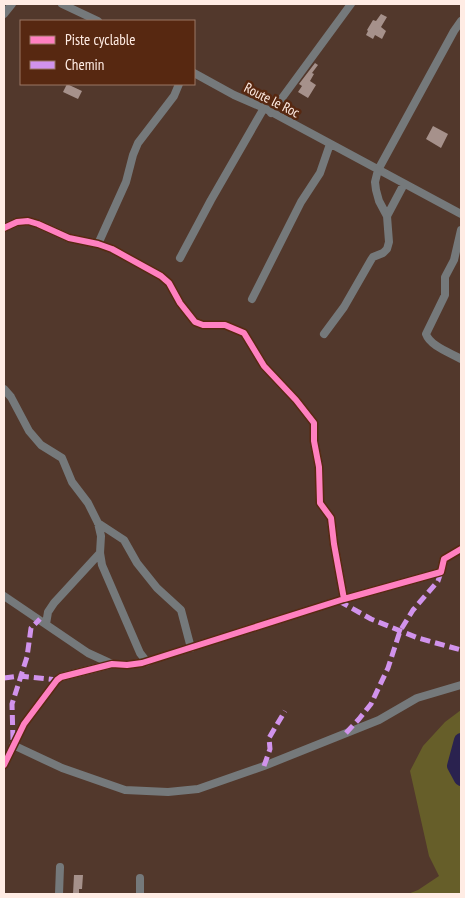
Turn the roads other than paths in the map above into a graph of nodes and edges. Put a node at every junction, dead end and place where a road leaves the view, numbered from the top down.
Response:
1 (12, 4) edge
2 (62, 4) edge
3 (351, 4) edge
4 (4, 14) edge
5 (96, 20) edge
6 (461, 21) edge
7 (195, 74) edge
8 (179, 85) edge
9 (264, 108) junction
10 (271, 113) junction
11 (330, 144) junction
12 (378, 170) junction
13 (404, 184) junction
14 (460, 211) edge
15 (388, 216) junction
16 (4, 228) edge
17 (461, 230) edge
18 (98, 244) junction
19 (180, 258) dead end
20 (252, 299) dead end
21 (324, 334) dead end
22 (461, 358) edge
23 (4, 389) edge
24 (98, 523) junction
25 (461, 549) edge
26 (100, 553) junction
27 (4, 596) edge
28 (344, 599) junction
29 (46, 624) junction
30 (191, 648) junction
31 (147, 662) junction
32 (112, 664) junction
33 (461, 685) edge
34 (13, 745) junction
35 (4, 766) edge
36 (60, 867) dead end
37 (140, 878) dead end
38 (58, 894) edge
39 (140, 894) edge

1 - 4 street
2 - 5 street
3 - 10 street
6 - 12 street
7 - 9 street, Route le Roc
8 - 18 street
9 - 10 street, Route le Roc
9 - 19 street
10 - 11 street, Route le Roc
11 - 12 street, Route le Roc
11 - 20 street
12 - 13 street, Route le Roc
12 - 15 street
13 - 14 street, Route le Roc
13 - 15 street
15 - 21 street
16 - 18 street
17 - 22 street
18 - 28 street
23 - 24 street
24 - 26 street
24 - 30 street
25 - 28 street
26 - 29 street
26 - 31 street
27 - 29 street
28 - 30 street
29 - 32 street
30 - 31 street
31 - 32 street
32 - 34 street
33 - 34 street
34 - 35 street
36 - 38 street
37 - 39 street

